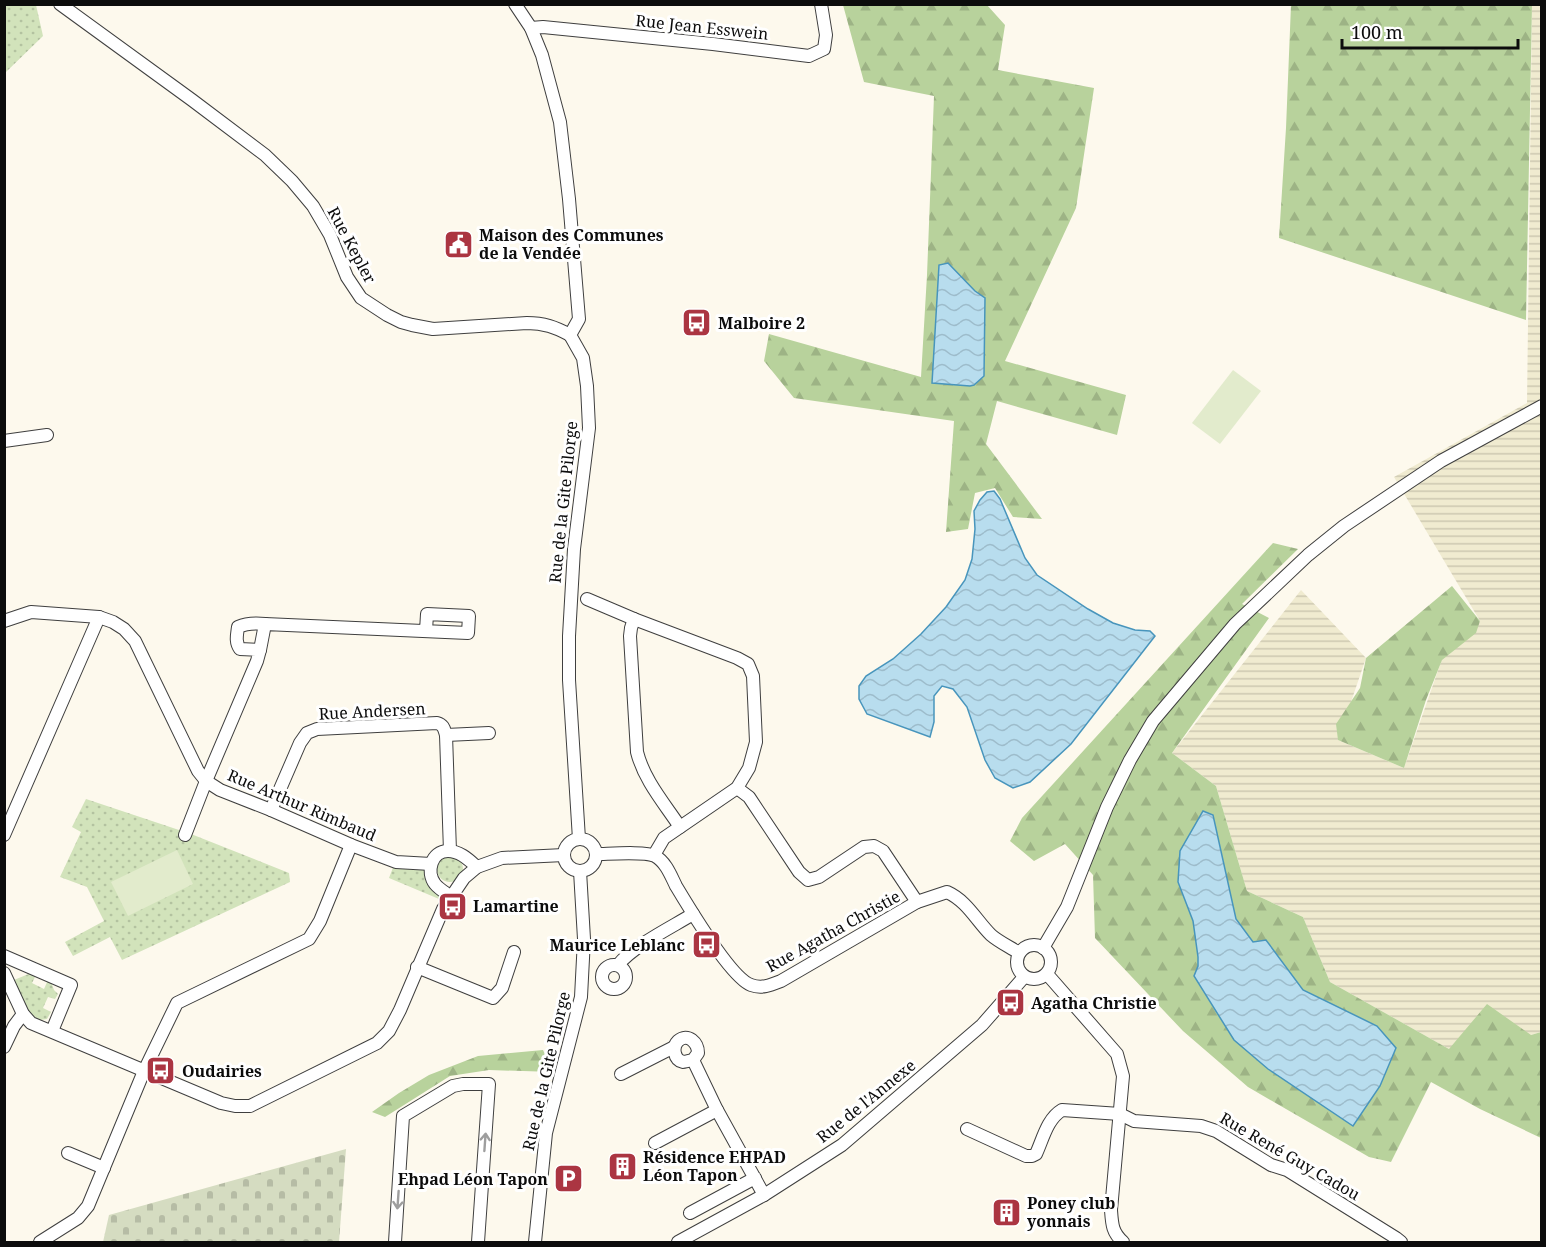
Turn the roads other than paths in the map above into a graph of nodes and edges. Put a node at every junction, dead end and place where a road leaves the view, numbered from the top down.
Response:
1 (60, 4) edge
2 (515, 4) edge
3 (821, 4) edge
4 (531, 28) junction
5 (570, 335) junction
6 (1542, 406) edge
7 (47, 435) dead end
8 (4, 441) edge
9 (587, 599) dead end
10 (99, 617) junction
11 (634, 619) junction
12 (4, 621) edge
13 (265, 624) junction
14 (426, 631) dead end
15 (260, 650) junction
16 (489, 733) dead end
17 (446, 735) junction
18 (206, 781) junction
19 (737, 789) junction
20 (271, 810) junction
21 (680, 827) junction
22 (4, 835) edge
23 (185, 835) dead end
24 (579, 839) junction
25 (351, 845) junction
26 (450, 851) junction
27 (596, 854) junction
28 (564, 855) junction
29 (654, 855) junction
30 (431, 864) junction
31 (477, 867) junction
32 (580, 871) junction
33 (450, 896) junction
34 (917, 902) junction
35 (693, 914) junction
36 (1043, 948) junction
37 (514, 952) dead end
38 (1019, 953) junction
39 (4, 956) edge
40 (618, 965) dead end
41 (417, 967) junction
42 (4, 973) edge
43 (1047, 974) junction
44 (1024, 977) junction
45 (22, 1014) junction
46 (52, 1031) junction
47 (4, 1047) edge
48 (674, 1047) junction
49 (693, 1060) junction
50 (144, 1071) junction
51 (621, 1074) dead end
52 (717, 1110) junction
53 (1120, 1114) junction
54 (967, 1129) dead end
55 (655, 1143) dead end
56 (68, 1153) dead end
57 (104, 1168) junction
58 (755, 1178) junction
59 (764, 1195) junction
60 (690, 1213) dead end
61 (40, 1242) edge
62 (395, 1242) edge
63 (478, 1242) edge
64 (535, 1242) edge
65 (678, 1242) edge
66 (1123, 1242) edge
67 (1401, 1242) edge

1 - 5 street, Rue Kepler
2 - 4 street
3 - 4 street, Rue Jean Esswein
4 - 5 street
5 - 24 street, Rue de la Gite Pilorge
6 - 36 street
7 - 8 street
9 - 11 street
10 - 12 street, Rue Arthur Rimbaud
10 - 18 street, Rue Arthur Rimbaud
10 - 22 street
11 - 19 street
11 - 21 street
13 - 14 street
13 - 15 street
13 - 15 street
15 - 18 street
16 - 17 street, Rue Andersen
17 - 20 street, Rue Andersen
17 - 26 street
18 - 20 street, Rue Arthur Rimbaud
18 - 23 street
19 - 21 street
19 - 34 street
20 - 25 street, Rue Arthur Rimbaud
21 - 29 street
24 - 27 street
24 - 28 street
25 - 30 street, Rue Arthur Rimbaud
25 - 50 street
26 - 30 street
26 - 31 street
27 - 29 street
27 - 32 street
28 - 31 street
28 - 32 street
29 - 35 street, Rue Agatha Christie
30 - 33 street
31 - 33 street
32 - 64 street, Rue de la Gite Pilorge
33 - 41 street
34 - 35 street, Rue Agatha Christie
34 - 38 street, Rue Agatha Christie
35 - 40 street
36 - 38 street
36 - 43 street
37 - 41 street
38 - 44 street
39 - 46 street
41 - 50 street
42 - 45 street
43 - 44 street
43 - 53 street
44 - 59 street, Rue de l'Annexe
45 - 46 street
45 - 47 street
46 - 50 street
48 - 49 street
48 - 49 street
48 - 51 street
49 - 52 street
50 - 57 street
52 - 55 street
52 - 58 street
53 - 54 street, Rue René Guy Cadou
53 - 66 street
53 - 67 street, Rue René Guy Cadou
56 - 57 street
57 - 61 street
58 - 59 street
58 - 60 street
59 - 65 street, Rue de l'Annexe
63 -> 62 street

